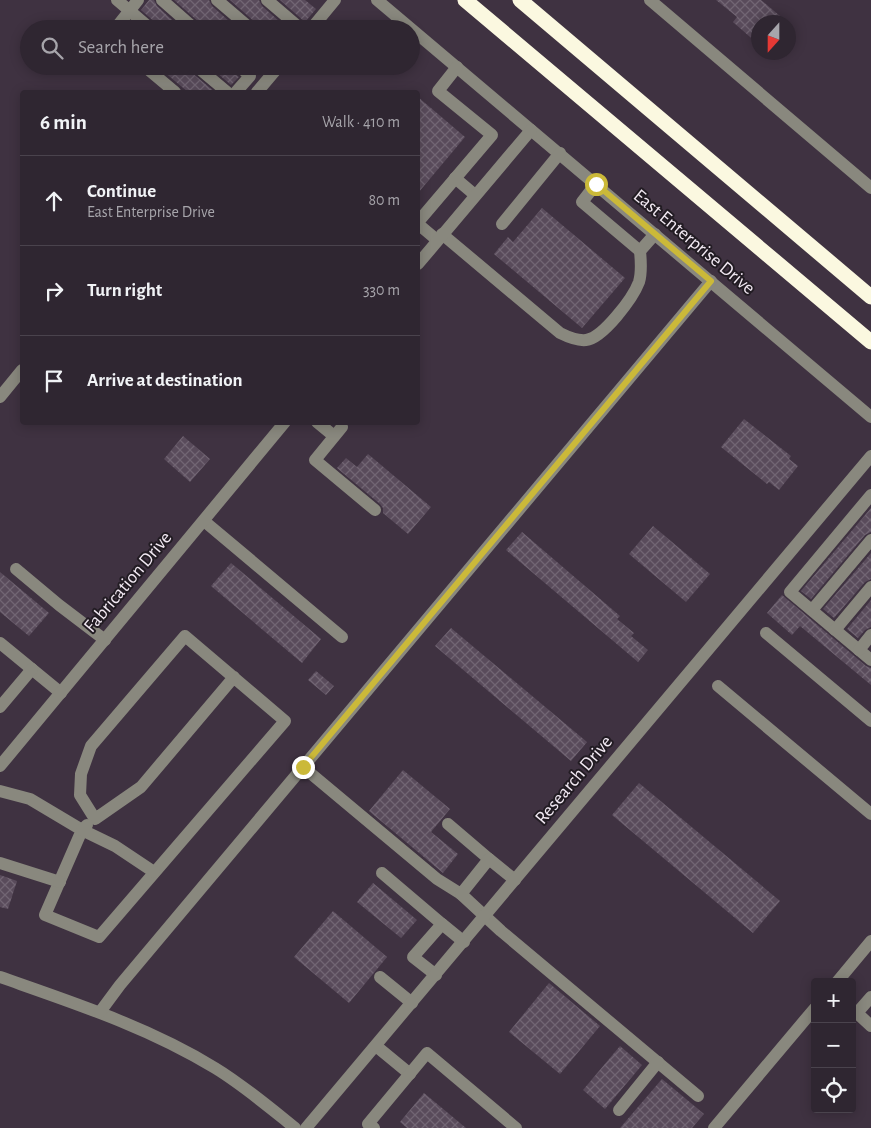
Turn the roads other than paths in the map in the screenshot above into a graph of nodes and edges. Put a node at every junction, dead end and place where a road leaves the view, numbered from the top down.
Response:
1 (117, 0) edge
2 (138, 0) edge
3 (162, 0) edge
4 (217, 0) edge
5 (267, 0) edge
6 (377, 0) edge
7 (466, 0) edge
8 (520, 0) edge
9 (650, 0) edge
10 (333, 1) edge
11 (130, 11) junction
12 (122, 20) edge
13 (140, 20) edge
14 (185, 20) edge
15 (240, 20) edge
16 (290, 20) edge
17 (318, 20) edge
18 (401, 20) edge
19 (420, 36) edge
20 (457, 67) junction
21 (155, 75) edge
22 (207, 75) edge
23 (249, 75) edge
24 (271, 75) edge
25 (174, 90) edge
26 (225, 90) edge
27 (238, 90) edge
28 (259, 90) edge
29 (531, 130) junction
30 (560, 154) junction
31 (455, 178) junction
32 (596, 184) junction
33 (871, 188) edge
34 (475, 195) junction
35 (420, 221) edge
36 (420, 224) edge
37 (502, 224) dead end
38 (655, 234) junction
39 (440, 237) junction
40 (640, 251) junction
41 (420, 262) edge
42 (711, 281) junction
43 (871, 297) edge
44 (871, 342) edge
45 (20, 372) edge
46 (0, 397) edge
47 (871, 417) edge
48 (279, 425) edge
49 (323, 425) edge
50 (871, 456) edge
51 (871, 495) edge
52 (375, 510) dead end
53 (204, 521) junction
54 (871, 540) edge
55 (16, 569) dead end
56 (871, 587) edge
57 (812, 610) junction
58 (835, 630) junction
59 (766, 633) dead end
60 (871, 634) edge
61 (342, 637) dead end
62 (105, 640) junction
63 (0, 643) edge
64 (858, 650) junction
65 (871, 660) edge
66 (32, 669) junction
67 (234, 677) junction
68 (718, 686) dead end
69 (61, 693) junction
70 (0, 707) edge
71 (871, 721) edge
72 (0, 766) edge
73 (303, 767) junction
74 (0, 791) edge
75 (871, 814) edge
76 (95, 819) junction
77 (448, 824) dead end
78 (82, 830) junction
79 (489, 859) junction
80 (0, 863) edge
81 (154, 872) junction
82 (382, 873) dead end
83 (515, 880) junction
84 (60, 882) junction
85 (461, 894) junction
86 (486, 916) junction
87 (442, 924) junction
88 (871, 941) edge
89 (464, 942) junction
90 (436, 975) junction
91 (0, 977) edge
92 (380, 977) dead end
93 (840, 978) edge
94 (871, 997) edge
95 (412, 1003) junction
96 (100, 1012) junction
97 (811, 1013) edge
98 (871, 1026) edge
99 (376, 1046) junction
100 (658, 1062) junction
101 (410, 1074) junction
102 (698, 1096) dead end
103 (619, 1110) dead end
104 (295, 1128) edge
105 (306, 1128) edge
106 (374, 1128) edge
107 (516, 1128) edge
108 (714, 1128) edge

1 - 11 street
2 - 11 street
3 - 14 street
4 - 15 street
5 - 16 street
6 - 18 street, East Enterprise Drive
7 - 44 highway
8 - 43 highway
9 - 33 street
10 - 17 street
11 - 12 street
11 - 13 street
19 - 20 street, East Enterprise Drive
20 - 29 street, East Enterprise Drive
20 - 31 street
21 - 25 street
22 - 26 street
23 - 27 street
24 - 28 street
29 - 30 street, East Enterprise Drive
29 - 34 street
30 - 32 street, East Enterprise Drive
30 - 37 street
31 - 34 street
31 - 35 street
32 - 38 street, East Enterprise Drive
32 - 40 street
34 - 39 street
36 - 39 street
38 - 40 street
38 - 42 street, East Enterprise Drive
39 - 40 street
39 - 41 street
42 - 47 street, East Enterprise Drive
42 - 73 street
45 - 46 street
48 - 53 street, Fabrication Drive
49 - 52 street
50 - 83 street, Research Drive
51 - 57 street
53 - 61 street
53 - 62 street, Fabrication Drive
54 - 57 street
55 - 62 street
56 - 58 street
57 - 58 street
58 - 64 street
59 - 71 street
60 - 64 street
62 - 69 street, Fabrication Drive
63 - 66 street
64 - 65 street
66 - 69 street
66 - 70 street
67 - 76 street
67 - 76 street
67 - 81 street
68 - 75 street
69 - 72 street, Fabrication Drive
73 - 85 street
73 - 96 street
74 - 78 street
76 - 78 street
77 - 79 street
78 - 81 street
78 - 84 street
79 - 83 street
79 - 85 street
80 - 84 street
81 - 84 street
82 - 87 street
83 - 86 street, Research Drive
85 - 86 street
86 - 89 street, Research Drive
86 - 100 street
87 - 89 street
87 - 90 street
88 - 93 street
89 - 90 street, Research Drive
90 - 95 street, Research Drive
91 - 96 street
92 - 95 street
94 - 98 street
95 - 99 street, Research Drive
96 - 104 street
97 - 108 street
99 - 101 street
99 - 105 street, Research Drive
100 - 102 street
100 - 103 street
101 - 106 street
101 - 107 street

